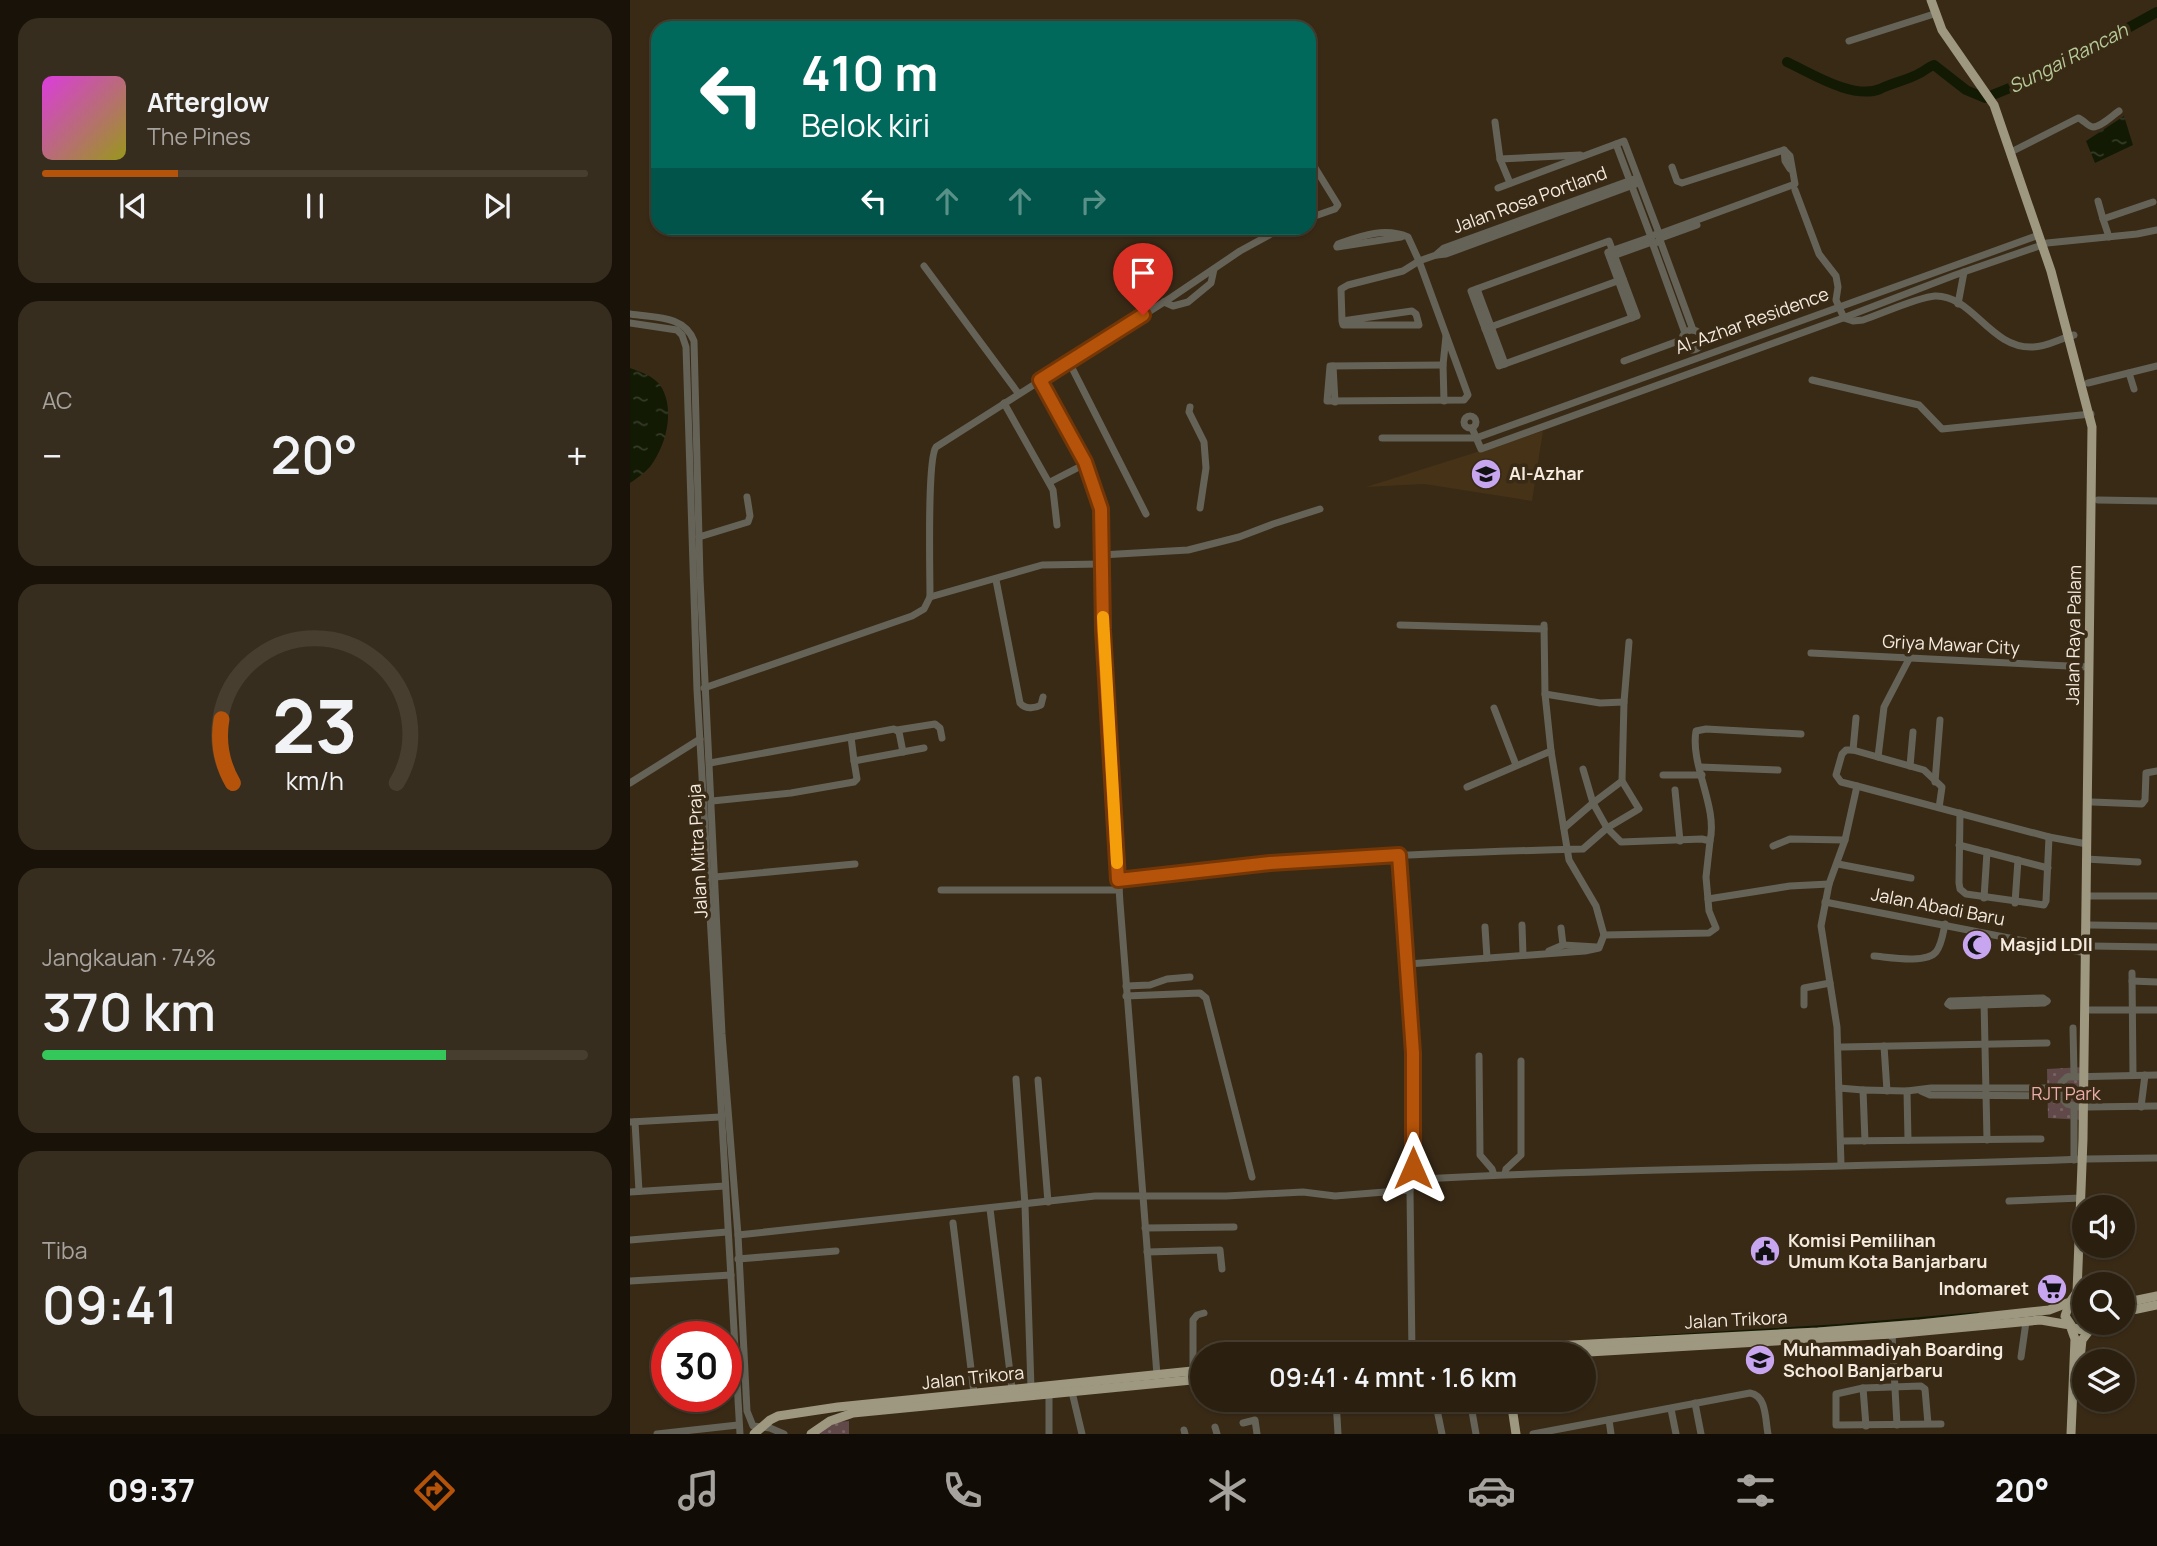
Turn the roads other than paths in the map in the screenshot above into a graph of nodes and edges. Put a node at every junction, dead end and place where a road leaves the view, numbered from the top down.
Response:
1 (1933, 0) edge
2 (1934, 14) junction
3 (1849, 41) dead end
4 (1989, 92) junction
5 (2119, 111) dead end
6 (1494, 122) dead end
7 (2015, 150) junction
8 (1589, 154) junction
9 (1500, 159) junction
10 (1672, 167) dead end
11 (1316, 169) edge
12 (1634, 182) junction
13 (1510, 183) junction
14 (1498, 188) dead end
15 (1795, 190) dead end
16 (2028, 196) junction
17 (2098, 201) dead end
18 (2153, 202) dead end
19 (1316, 216) edge
20 (2103, 219) junction
21 (1696, 225) dead end
22 (2157, 230) edge
23 (1269, 235) edge
24 (2039, 235) junction
25 (1407, 236) junction
26 (2109, 237) junction
27 (1657, 238) junction
28 (2045, 244) junction
29 (1611, 254) junction
30 (1419, 261) junction
31 (924, 266) dead end
32 (1214, 269) junction
33 (1964, 272) junction
34 (1621, 280) junction
35 (1164, 302) junction
36 (1958, 304) junction
37 (1838, 307) junction
38 (1830, 311) junction
39 (630, 314) edge
40 (1843, 318) junction
41 (1342, 321) junction
42 (1833, 321) junction
43 (630, 323) edge
44 (1488, 328) junction
45 (1446, 332) junction
46 (1687, 334) junction
47 (2072, 335) junction
48 (1701, 343) junction
49 (1687, 349) junction
50 (1706, 354) junction
51 (1691, 359) junction
52 (1623, 360) dead end
53 (1069, 362) junction
54 (1443, 365) junction
55 (1710, 365) junction
56 (2157, 366) edge
57 (1696, 371) junction
58 (2129, 373) junction
59 (1040, 380) junction
60 (1812, 380) dead end
61 (2088, 383) junction
62 (2133, 390) dead end
63 (1018, 394) junction
64 (1464, 400) junction
65 (1444, 401) junction
66 (1004, 403) junction
67 (1190, 407) dead end
68 (2091, 414) junction
69 (1382, 438) dead end
70 (1476, 438) junction
71 (1085, 464) junction
72 (1050, 482) junction
73 (747, 497) dead end
74 (2098, 500) junction
75 (2157, 500) edge
76 (1200, 508) dead end
77 (1320, 509) dead end
78 (1146, 514) dead end
79 (1058, 525) dead end
80 (699, 537) junction
81 (1101, 559) junction
82 (996, 580) junction
83 (930, 597) junction
84 (1400, 625) dead end
85 (1629, 642) dead end
86 (1811, 653) dead end
87 (1909, 659) junction
88 (2089, 667) junction
89 (705, 687) junction
90 (697, 691) junction
91 (1545, 694) junction
92 (1044, 697) dead end
93 (1624, 702) junction
94 (1494, 708) dead end
95 (1856, 718) dead end
96 (1940, 720) dead end
97 (897, 730) junction
98 (1913, 732) dead end
99 (1801, 734) dead end
100 (851, 737) junction
101 (942, 738) dead end
102 (700, 739) junction
103 (924, 748) dead end
104 (1853, 750) junction
105 (1551, 751) junction
106 (903, 752) junction
107 (1878, 757) junction
108 (854, 761) junction
109 (710, 763) junction
110 (1516, 765) junction
111 (1910, 766) junction
112 (1584, 769) dead end
113 (1778, 770) dead end
114 (1701, 771) junction
115 (2157, 771) edge
116 (1662, 775) dead end
117 (1622, 781) junction
118 (630, 782) edge
119 (1935, 782) junction
120 (1857, 786) junction
121 (1467, 787) dead end
122 (1675, 790) dead end
123 (712, 801) junction
124 (2092, 802) junction
125 (1593, 803) junction
126 (1939, 808) junction
127 (1960, 813) junction
128 (2089, 822) junction
129 (1564, 828) junction
130 (1607, 828) junction
131 (2049, 837) junction
132 (1845, 840) junction
133 (1680, 841) junction
134 (1710, 841) junction
135 (2087, 844) junction
136 (1959, 845) junction
137 (1773, 846) dead end
138 (1568, 848) junction
139 (1987, 852) junction
140 (1399, 855) junction
141 (2018, 860) junction
142 (2088, 860) junction
143 (2138, 862) dead end
144 (855, 864) dead end
145 (1838, 864) junction
146 (2048, 868) junction
147 (715, 877) junction
148 (1911, 878) dead end
149 (1118, 880) junction
150 (1829, 884) junction
151 (942, 890) dead end
152 (1119, 890) junction
153 (2090, 896) junction
154 (2157, 896) edge
155 (1984, 898) junction
156 (1708, 899) junction
157 (1825, 902) junction
158 (2015, 903) junction
159 (1945, 924) junction
160 (1522, 925) dead end
161 (2090, 925) junction
162 (2157, 926) edge
163 (1485, 927) dead end
164 (1562, 928) dead end
165 (1604, 935) junction
166 (1563, 945) junction
167 (2157, 947) edge
168 (1599, 948) junction
169 (2088, 950) junction
170 (1545, 953) junction
171 (1523, 955) junction
172 (1874, 956) dead end
173 (1486, 958) junction
174 (1408, 964) junction
175 (1190, 977) dead end
176 (2157, 982) edge
177 (1830, 983) junction
178 (1126, 986) junction
179 (1126, 996) junction
180 (1984, 1003) junction
181 (1804, 1005) dead end
182 (2090, 1010) junction
183 (2132, 1010) junction
184 (2157, 1010) edge
185 (2073, 1028) dead end
186 (2047, 1043) dead end
187 (1983, 1044) junction
188 (1842, 1046) dead end
189 (1884, 1046) junction
190 (1479, 1056) dead end
191 (1521, 1060) dead end
192 (2082, 1075) junction
193 (2133, 1075) junction
194 (2145, 1075) junction
195 (2157, 1075) edge
196 (1016, 1079) dead end
197 (1038, 1080) dead end
198 (1839, 1088) junction
199 (1863, 1090) junction
200 (1887, 1091) junction
201 (1906, 1091) junction
202 (1985, 1092) junction
203 (2059, 1092) junction
204 (2141, 1107) junction
205 (2157, 1107) edge
206 (2082, 1108) junction
207 (720, 1116) junction
208 (633, 1122) edge
209 (2041, 1139) dead end
210 (1908, 1140) junction
211 (1987, 1140) junction
212 (1841, 1141) junction
213 (1865, 1141) junction
214 (2157, 1158) edge
215 (2081, 1159) junction
216 (1841, 1165) junction
217 (1505, 1174) junction
218 (1494, 1175) junction
219 (1252, 1177) dead end
220 (725, 1186) junction
221 (1411, 1186) junction
222 (634, 1192) edge
223 (1142, 1195) junction
224 (2081, 1195) edge
225 (2085, 1195) edge
226 (2072, 1198) edge
227 (2009, 1201) dead end
228 (1048, 1202) junction
229 (1025, 1205) junction
230 (990, 1209) junction
231 (953, 1223) dead end
232 (1234, 1227) dead end
233 (1145, 1228) junction
234 (727, 1232) junction
235 (738, 1235) junction
236 (630, 1240) edge
237 (836, 1251) dead end
238 (1147, 1252) junction
239 (2079, 1258) edge
240 (738, 1259) junction
241 (1222, 1269) dead end
242 (731, 1275) junction
243 (630, 1281) edge
244 (2157, 1296) edge
245 (2135, 1301) edge
246 (2070, 1302) junction
247 (2157, 1305) edge
248 (2135, 1310) edge
249 (1204, 1313) dead end
250 (2026, 1322) junction
251 (2070, 1325) junction
252 (1892, 1334) junction
253 (2085, 1335) edge
254 (1195, 1342) edge
255 (1412, 1342) edge
256 (1671, 1343) junction
257 (1596, 1346) edge
258 (1596, 1350) edge
259 (2021, 1357) dead end
260 (1190, 1372) edge
261 (1157, 1375) junction
262 (1190, 1379) edge
263 (1135, 1381) junction
264 (1895, 1386) junction
265 (1031, 1388) junction
266 (1863, 1388) junction
267 (1012, 1390) junction
268 (1072, 1392) junction
269 (974, 1393) junction
270 (1049, 1394) junction
271 (924, 1403) junction
272 (1695, 1403) junction
273 (1671, 1409) junction
274 (1337, 1412) edge
275 (1437, 1412) edge
276 (1472, 1412) edge
277 (1513, 1412) edge
278 (1609, 1420) junction
279 (1243, 1423) dead end
280 (1928, 1424) junction
281 (1941, 1424) dead end
282 (738, 1425) junction
283 (1897, 1425) junction
284 (1866, 1426) junction
285 (1579, 1430) edge
286 (756, 1431) edge
287 (1551, 1432) edge
288 (656, 1434) edge
289 (740, 1434) edge
290 (784, 1434) edge
291 (811, 1434) edge
292 (1049, 1434) edge
293 (1082, 1434) edge
294 (1256, 1434) edge
295 (1338, 1434) edge
296 (1442, 1434) edge
297 (1476, 1434) edge
298 (1516, 1434) edge
299 (1533, 1434) edge
300 (1611, 1434) edge
301 (1676, 1434) edge
302 (1701, 1434) edge
303 (1768, 1434) edge
304 (2071, 1434) edge
305 (2077, 1434) edge

1 - 2 main road, Jalan Raya Palam
1 - 4 main road, Jalan Raya Palam
2 - 3 street
2 - 4 main road, Jalan Raya Palam
4 - 7 main road, Jalan Raya Palam
4 - 16 main road, Jalan Raya Palam
5 - 7 street
6 - 9 street
7 - 16 main road, Jalan Raya Palam
8 - 9 street
8 - 12 street
8 - 13 street
9 - 13 street
10 - 27 street
11 - 19 street
12 - 27 street
12 - 30 street, Jalan Rosa Portland
13 - 14 street
15 - 37 street
16 - 24 main road, Jalan Raya Palam
16 - 28 main road, Jalan Raya Palam
17 - 20 street
18 - 20 street
20 - 26 street
21 - 27 street
22 - 26 street, Al-Azhar Residence
23 - 32 street
24 - 28 main road, Jalan Raya Palam
24 - 37 street, Al-Azhar Residence
25 - 25 street
25 - 30 street
26 - 28 street, Al-Azhar Residence
27 - 29 street
27 - 46 street
28 - 33 street, Al-Azhar Residence
28 - 47 main road, Jalan Raya Palam
29 - 34 street
29 - 44 street
30 - 41 street, Jalan Rosa Portland
30 - 45 street
31 - 63 street
32 - 35 street
32 - 35 street
33 - 36 street
33 - 40 street, Al-Azhar Residence
34 - 44 street
34 - 44 street
35 - 53 street
36 - 40 street
36 - 47 street
37 - 38 street, Al-Azhar Residence
37 - 40 street
38 - 42 street
38 - 50 street, Al-Azhar Residence
39 - 80 street, Jalan Mitra Praja
40 - 42 street, Al-Azhar Residence
41 - 41 street
42 - 55 street, Al-Azhar Residence
43 - 90 street, Jalan Mitra Praja
45 - 54 street
45 - 64 street
46 - 48 street
46 - 49 street
46 - 52 street
47 - 61 main road, Jalan Raya Palam
47 - 68 main road, Jalan Raya Palam
48 - 49 street
48 - 50 street
49 - 51 street
50 - 51 street, Al-Azhar Residence
50 - 55 street
51 - 57 street
51 - 70 street, Al-Azhar Residence
53 - 59 street
53 - 78 street
54 - 65 street
54 - 65 street
55 - 57 street, Al-Azhar Residence
56 - 58 street
57 - 70 street, Al-Azhar Residence
58 - 61 street
58 - 62 street
59 - 63 street
59 - 71 street
60 - 68 street
61 - 74 main road, Jalan Raya Palam
63 - 66 street
64 - 65 street
64 - 70 street
66 - 72 street
66 - 83 street
67 - 76 street
68 - 88 main road, Jalan Raya Palam
69 - 70 street, Al-Azhar Residence
71 - 72 street
71 - 81 street
72 - 79 street
73 - 80 street
74 - 75 street
74 - 124 main road, Jalan Raya Palam
77 - 81 street
80 - 89 street, Jalan Mitra Praja
81 - 82 street
81 - 149 street
82 - 83 street
82 - 92 street
83 - 89 street
84 - 91 street
85 - 93 street
86 - 87 street, Griya Mawar City
87 - 88 street, Griya Mawar City
87 - 107 street
88 - 128 main road, Jalan Raya Palam
89 - 90 street
89 - 109 street, Jalan Mitra Praja
90 - 102 street, Jalan Mitra Praja
91 - 93 street
91 - 105 street
93 - 117 street
94 - 110 street
95 - 104 street
96 - 119 street
97 - 100 street
97 - 101 street
97 - 106 street
98 - 111 street
99 - 114 street
100 - 108 street
100 - 109 street
102 - 118 street
102 - 207 street, Jalan Mitra Praja
103 - 106 street
104 - 107 street
104 - 120 street
105 - 110 street
105 - 129 street
106 - 108 street
107 - 111 street
108 - 123 street
109 - 123 street, Jalan Mitra Praja
110 - 121 street
111 - 119 street
112 - 125 street
113 - 114 street
114 - 116 street
114 - 134 street
115 - 124 street
117 - 125 street
117 - 130 street
119 - 126 street
120 - 126 street
120 - 132 street
122 - 133 street
123 - 147 street, Jalan Mitra Praja
124 - 128 main road, Jalan Raya Palam
125 - 129 street
125 - 130 street
126 - 127 street
127 - 131 street
127 - 136 street
128 - 135 main road, Jalan Raya Palam
128 - 142 main road, Jalan Raya Palam
129 - 138 street
130 - 133 street
130 - 138 street
131 - 135 street
131 - 146 street
132 - 137 street
132 - 145 street
133 - 134 street
134 - 156 street
135 - 142 main road, Jalan Raya Palam
136 - 139 street
136 - 155 street
138 - 140 street
138 - 165 street
139 - 141 street
139 - 155 street
140 - 149 street
140 - 174 street
141 - 146 street
141 - 158 street
142 - 143 street
142 - 153 main road, Jalan Raya Palam
142 - 169 main road, Jalan Raya Palam
144 - 147 street
145 - 148 street
145 - 150 street
146 - 158 street
147 - 235 street, Jalan Mitra Praja
149 - 152 street
150 - 156 street
150 - 157 street
151 - 152 street
152 - 178 street
153 - 154 street
153 - 161 main road, Jalan Raya Palam
155 - 158 street
156 - 165 street
157 - 159 street, Jalan Abadi Baru
157 - 177 street
159 - 169 street, Jalan Abadi Baru
159 - 172 street
160 - 171 street
161 - 162 street
161 - 169 main road, Jalan Raya Palam
163 - 173 street
164 - 166 street
165 - 168 street
166 - 168 street
166 - 170 street
167 - 169 street, Jalan Abadi Baru
168 - 170 street
169 - 182 main road, Jalan Raya Palam
169 - 192 main road, Jalan Raya Palam
170 - 171 street
171 - 173 street
173 - 174 street
174 - 221 street
175 - 178 street
176 - 183 street
177 - 181 street
177 - 198 street
178 - 179 street
179 - 219 street
179 - 223 street
180 - 180 street
180 - 187 street
182 - 183 street
182 - 192 main road, Jalan Raya Palam
183 - 184 street
183 - 193 street
185 - 192 street
186 - 187 street
187 - 189 street
187 - 202 street
188 - 189 street
189 - 200 street
190 - 218 street
191 - 217 street
192 - 193 street
192 - 203 street
192 - 206 main road, Jalan Raya Palam
193 - 194 street
194 - 195 street
194 - 204 street
196 - 229 street
197 - 228 street
198 - 199 street
198 - 212 street
199 - 200 street
199 - 213 street
200 - 201 street
201 - 202 street
201 - 210 street
202 - 203 street
202 - 211 street
203 - 206 street
204 - 205 street
204 - 206 street
206 - 215 main road, Jalan Raya Palam
207 - 208 street
207 - 220 street, Jalan Mitra Praja
208 - 222 street
209 - 211 street
210 - 211 street
210 - 213 street
212 - 213 street
212 - 216 street
214 - 215 street
215 - 216 street
215 - 224 main road, Jalan Raya Palam
215 - 225 main road, Jalan Raya Palam
216 - 217 street
217 - 218 street
218 - 221 street
220 - 222 street
220 - 234 street, Jalan Mitra Praja
221 - 223 street
221 - 255 street
223 - 228 street
223 - 233 street
226 - 227 street
228 - 229 street
229 - 230 street
229 - 265 street
230 - 235 street
230 - 267 street
231 - 269 street
232 - 233 street
233 - 238 street
234 - 236 street
234 - 242 street, Jalan Mitra Praja
235 - 240 street, Jalan Mitra Praja
237 - 240 street
238 - 241 street
238 - 261 street
239 - 246 main road, Jalan Raya Palam
240 - 286 street, Jalan Mitra Praja
242 - 243 street
242 - 282 street, Jalan Mitra Praja
244 - 245 main road
246 - 251 main road, Jalan Raya Palam
246 - 256 main road, Jalan Trikora
247 - 248 main road
249 - 254 street
250 - 251 main road, Jalan Trikora
250 - 252 main road, Jalan Trikora
250 - 259 street
251 - 304 main road, Jalan Raya Palam
252 - 256 main road, Jalan Trikora
252 - 264 street
253 - 305 main road
256 - 257 main road, Jalan Trikora
256 - 258 main road, Jalan Trikora
260 - 261 main road, Jalan Trikora
261 - 263 main road, Jalan Trikora
262 - 263 main road, Jalan Trikora
263 - 265 main road, Jalan Trikora
263 - 268 main road, Jalan Trikora
264 - 266 street
264 - 280 street
264 - 283 street
265 - 267 main road, Jalan Trikora
266 - 284 street
266 - 284 street
267 - 269 main road, Jalan Trikora
268 - 270 main road, Jalan Trikora
268 - 293 street
269 - 271 main road, Jalan Trikora
270 - 271 main road, Jalan Trikora
270 - 292 street
271 - 286 main road, Jalan Trikora
271 - 291 main road, Jalan Trikora
272 - 273 street
272 - 302 street
272 - 303 street
273 - 278 street
273 - 301 street
274 - 295 street
275 - 296 street
276 - 297 street
277 - 298 main road
278 - 285 street
278 - 300 street
279 - 294 street
280 - 281 street
280 - 283 street
282 - 288 street
282 - 289 street, Jalan Mitra Praja
283 - 284 street
285 - 287 street
286 - 290 street
287 - 299 street

